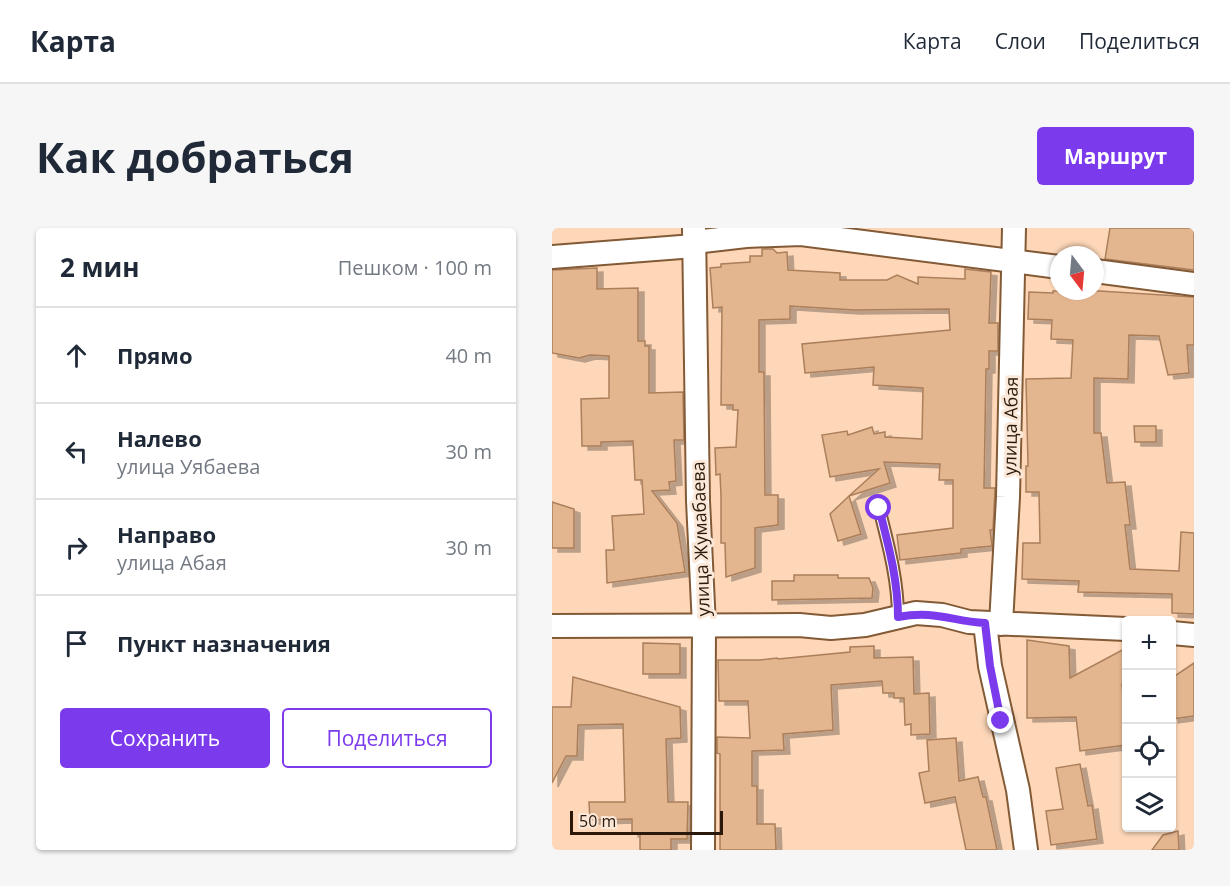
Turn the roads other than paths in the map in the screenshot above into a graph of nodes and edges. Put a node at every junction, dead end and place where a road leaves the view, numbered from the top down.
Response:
1 (1014, 228) edge
2 (694, 238) edge
3 (552, 257) edge
4 (1013, 261) junction
5 (1050, 266) edge
6 (1104, 272) edge
7 (1194, 284) edge
8 (879, 508) dead end
9 (898, 617) junction
10 (993, 624) junction
11 (552, 626) edge
12 (704, 626) junction
13 (1122, 629) edge
14 (1176, 633) edge
15 (1194, 635) edge
16 (703, 850) edge
17 (1026, 850) edge

1 - 4 street, улица Абая
2 - 3 street
2 - 4 street
2 - 12 street, улица Жумабаева
4 - 5 street
4 - 10 street, улица Абая
6 - 7 street
8 - 9 lane
9 - 10 street
9 - 12 street
10 - 13 street
10 - 17 street, улица Абая
11 - 12 street
12 - 16 street, улица Жумабаева
14 - 15 street

